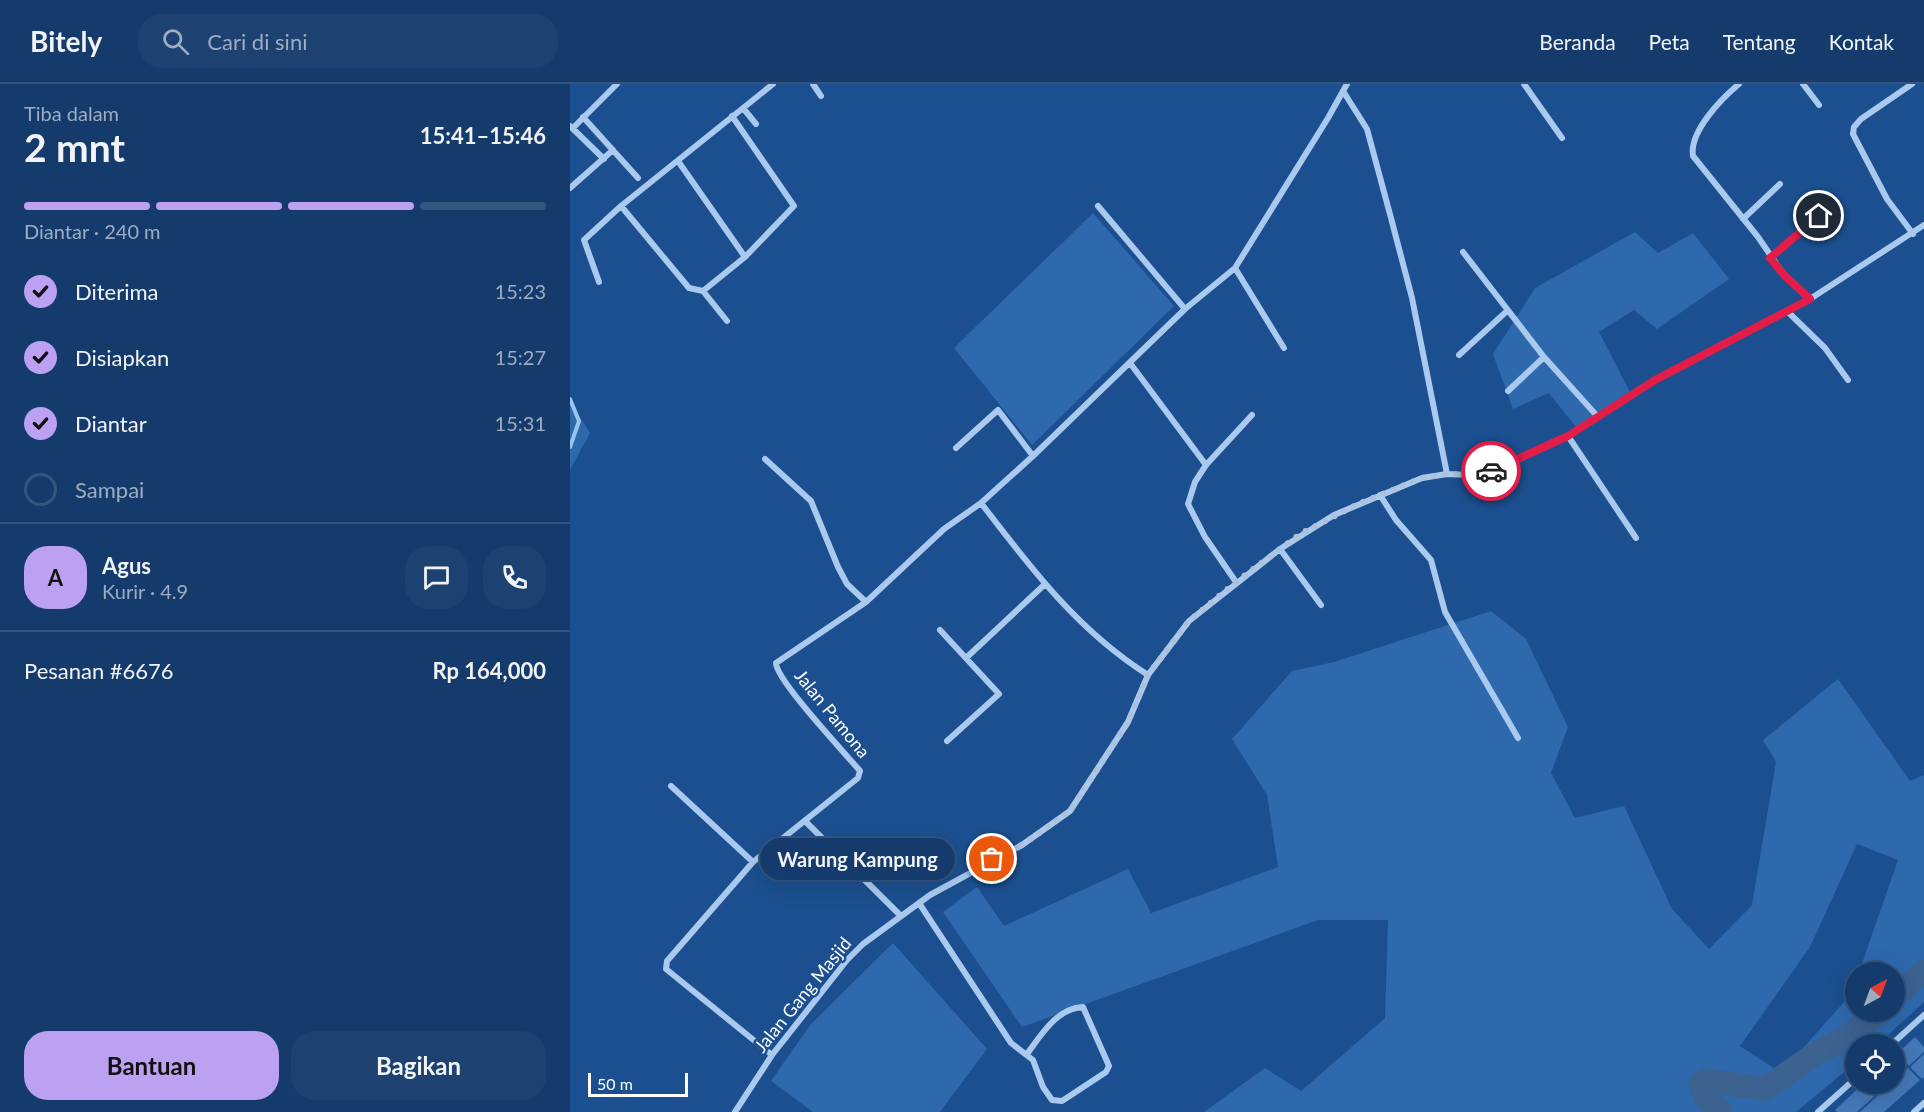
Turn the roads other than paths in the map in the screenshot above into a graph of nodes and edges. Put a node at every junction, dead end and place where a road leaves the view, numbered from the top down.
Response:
1 (617, 84) edge
2 (773, 84) edge
3 (813, 84) edge
4 (1347, 84) edge
5 (1524, 84) edge
6 (1739, 84) edge
7 (1803, 84) edge
8 (1912, 84) edge
9 (1343, 91) junction
10 (821, 96) dead end
11 (1819, 105) dead end
12 (743, 108) junction
13 (732, 116) junction
14 (583, 117) junction
15 (756, 124) dead end
16 (571, 127) edge
17 (1562, 138) dead end
18 (613, 150) junction
19 (604, 159) junction
20 (678, 162) junction
21 (638, 178) dead end
22 (1780, 184) dead end
23 (570, 188) edge
24 (1832, 204) dead end
25 (621, 206) junction
26 (1098, 206) dead end
27 (1743, 219) junction
28 (1924, 225) edge
29 (1913, 234) junction
30 (1463, 252) dead end
31 (745, 257) junction
32 (1770, 258) junction
33 (1235, 268) junction
34 (599, 282) dead end
35 (703, 291) junction
36 (1810, 299) junction
37 (1185, 309) junction
38 (1507, 311) junction
39 (1787, 311) junction
40 (727, 321) dead end
41 (1284, 348) dead end
42 (1459, 355) dead end
43 (1544, 357) junction
44 (1130, 363) junction
45 (1848, 380) dead end
46 (1508, 391) dead end
47 (1252, 415) dead end
48 (1598, 417) junction
49 (1568, 436) junction
50 (956, 447) dead end
51 (1033, 456) junction
52 (765, 459) dead end
53 (1206, 465) junction
54 (1447, 474) junction
55 (1380, 495) junction
56 (981, 503) junction
57 (1636, 538) dead end
58 (1280, 549) junction
59 (1236, 582) junction
60 (1044, 585) junction
61 (866, 602) junction
62 (1321, 605) dead end
63 (940, 630) dead end
64 (966, 658) junction
65 (1148, 675) junction
66 (1518, 738) dead end
67 (947, 741) dead end
68 (670, 786) dead end
69 (806, 822) junction
70 (753, 862) junction
71 (919, 903) junction
72 (901, 916) junction
73 (1924, 1015) edge
74 (1903, 1034) edge
75 (1026, 1054) junction
76 (772, 1055) junction
77 (1845, 1088) edge
78 (1924, 1103) edge
79 (735, 1112) edge
80 (1818, 1112) edge
81 (1914, 1112) edge

1 - 14 street
2 - 12 street
3 - 10 street
4 - 9 street, Jalan Pamona
5 - 17 street
6 - 27 street
7 - 11 street
8 - 29 street
9 - 33 street, Jalan Pamona
9 - 54 street
12 - 13 street
12 - 15 street
13 - 20 street
13 - 31 street
14 - 16 street
14 - 18 street
16 - 19 street
18 - 19 street
18 - 21 street
19 - 23 street
20 - 25 street
20 - 31 street
22 - 27 street
24 - 32 street
25 - 34 street
25 - 35 street
26 - 37 street
27 - 32 street
28 - 29 street, Jalan Gang Masjid
29 - 36 street, Jalan Gang Masjid
30 - 38 street
31 - 35 street
32 - 36 street
33 - 37 street, Jalan Pamona
33 - 41 street
35 - 40 street
36 - 39 street, Jalan Gang Masjid
37 - 44 street, Jalan Pamona
38 - 42 street
38 - 43 street
39 - 45 street
39 - 48 street, Jalan Gang Masjid
43 - 46 street
43 - 48 street
44 - 51 street, Jalan Pamona
44 - 53 street
47 - 53 street
48 - 49 street, Jalan Gang Masjid
49 - 54 street, Jalan Gang Masjid
49 - 57 street
50 - 51 street
51 - 56 street, Jalan Pamona
52 - 61 street
53 - 59 street
54 - 55 street, Jalan Gang Masjid
55 - 58 street, Jalan Gang Masjid
55 - 66 street
56 - 60 street
56 - 61 street, Jalan Pamona
58 - 59 street, Jalan Gang Masjid
58 - 62 street
59 - 65 street, Jalan Gang Masjid
60 - 64 street
60 - 65 street
61 - 69 street, Jalan Pamona
63 - 64 street
64 - 67 street
65 - 71 street, Jalan Gang Masjid
68 - 70 street
69 - 70 street, Jalan Pamona
69 - 72 street
70 - 76 street, Jalan Pamona
71 - 72 street, Jalan Gang Masjid
71 - 75 street
72 - 76 street, Jalan Gang Masjid
73 - 74 street
75 - 75 street
76 - 79 street, Jalan Gang Masjid
77 - 80 street
78 - 81 street

